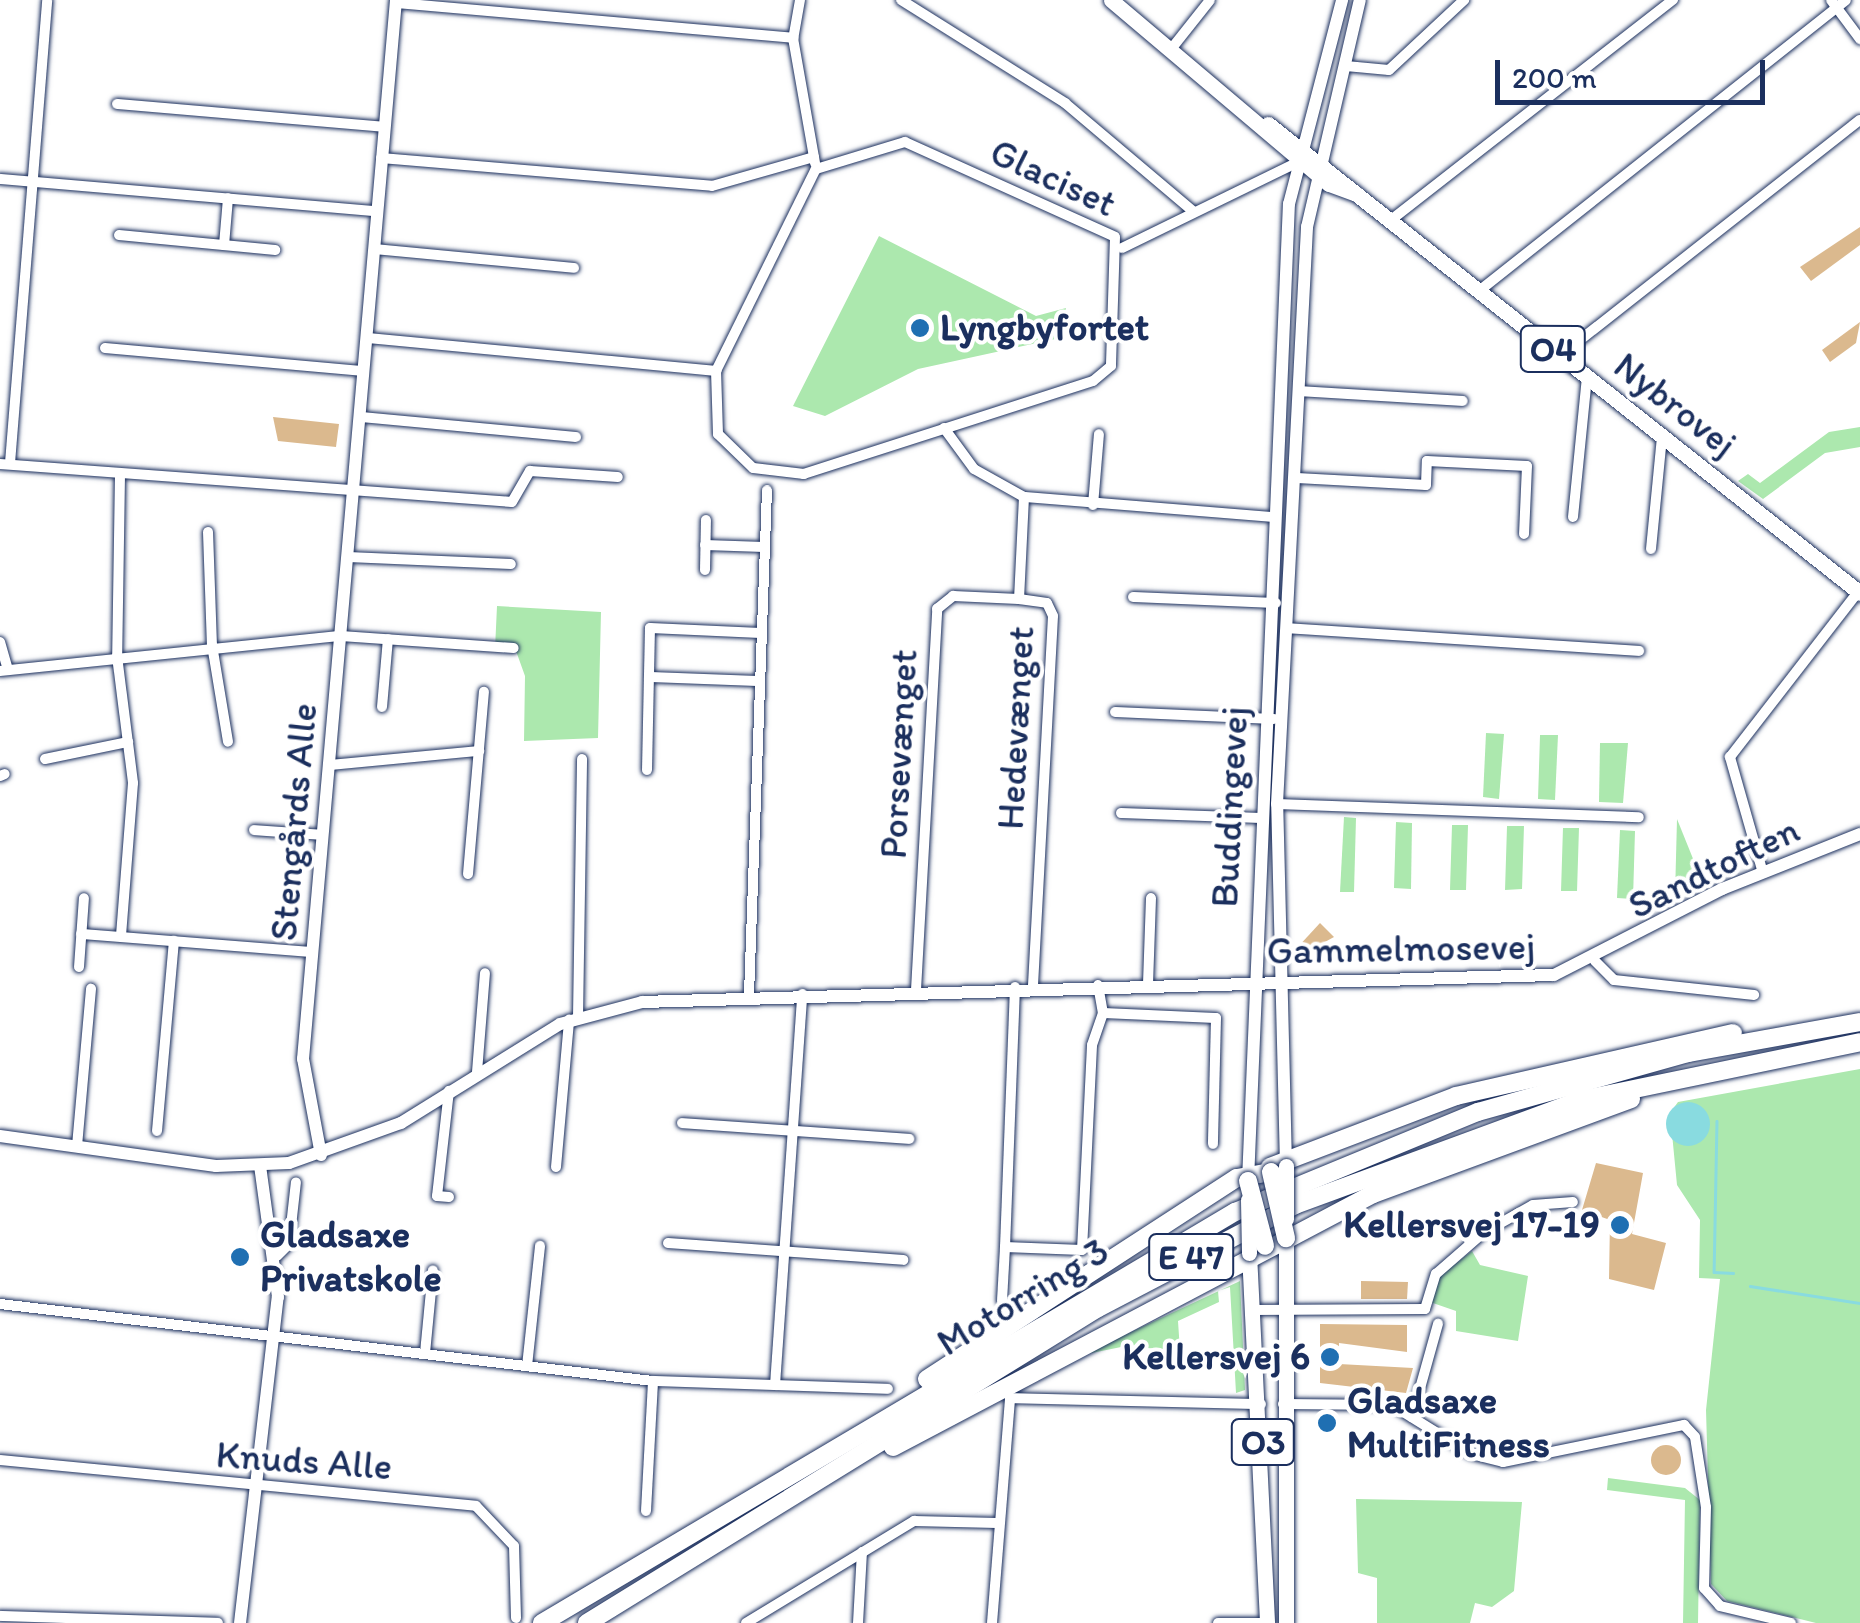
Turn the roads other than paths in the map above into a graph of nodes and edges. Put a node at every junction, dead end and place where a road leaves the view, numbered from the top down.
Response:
1 (48, 0) edge
2 (800, 0) edge
3 (901, 0) edge
4 (1111, 0) edge
5 (1210, 0) edge
6 (1342, 0) edge
7 (1360, 0) edge
8 (1464, 0) edge
9 (1673, 0) edge
10 (396, 2) edge
11 (1838, 2) edge
12 (792, 38) junction
13 (1860, 39) edge
14 (1172, 48) junction
15 (1346, 66) junction
16 (118, 104) dead end
17 (1860, 120) edge
18 (384, 128) junction
19 (1297, 154) junction
20 (382, 158) junction
21 (815, 163) junction
22 (1318, 166) junction
23 (0, 178) edge
24 (32, 181) junction
25 (228, 198) junction
26 (377, 211) junction
27 (1194, 212) junction
28 (1398, 215) junction
29 (119, 235) dead end
30 (224, 245) junction
31 (1122, 248) junction
32 (374, 249) junction
33 (275, 250) dead end
34 (574, 268) dead end
35 (1485, 285) junction
36 (368, 338) junction
37 (104, 348) dead end
38 (1562, 356) junction
39 (364, 370) junction
40 (716, 370) junction
41 (1587, 377) junction
42 (1300, 391) junction
43 (1464, 401) dead end
44 (360, 416) junction
45 (944, 428) junction
46 (1099, 434) dead end
47 (576, 437) dead end
48 (1662, 437) junction
49 (5, 463) edge
50 (120, 475) junction
51 (618, 477) dead end
52 (1297, 478) junction
53 (767, 490) dead end
54 (354, 493) junction
55 (1024, 497) junction
56 (1092, 505) junction
57 (1275, 517) junction
58 (1574, 517) dead end
59 (706, 520) dead end
60 (208, 532) dead end
61 (1524, 534) dead end
62 (705, 545) junction
63 (764, 547) junction
64 (1651, 549) dead end
65 (348, 556) junction
66 (511, 564) dead end
67 (704, 570) dead end
68 (1859, 593) edge
69 (1133, 596) dead end
70 (1019, 599) junction
71 (1280, 604) junction
72 (1286, 628) junction
73 (761, 633) junction
74 (342, 636) junction
75 (388, 639) junction
76 (0, 642) edge
77 (212, 645) junction
78 (514, 648) dead end
79 (1639, 651) dead end
80 (117, 656) junction
81 (4, 670) edge
82 (649, 677) junction
83 (759, 680) junction
84 (484, 692) dead end
85 (382, 706) dead end
86 (1115, 712) dead end
87 (1274, 718) junction
88 (128, 742) junction
89 (228, 742) dead end
90 (478, 751) junction
91 (582, 758) dead end
92 (45, 759) dead end
93 (330, 764) junction
94 (648, 770) dead end
95 (1277, 804) junction
96 (1121, 813) dead end
97 (1638, 817) dead end
98 (1261, 818) junction
99 (254, 830) dead end
100 (1860, 834) edge
101 (323, 835) junction
102 (1763, 873) junction
103 (468, 874) dead end
104 (84, 898) dead end
105 (1151, 898) dead end
106 (82, 934) junction
107 (122, 937) junction
108 (174, 941) junction
109 (312, 952) junction
110 (1595, 961) junction
111 (79, 967) dead end
112 (486, 973) dead end
113 (1250, 982) junction
114 (1282, 982) junction
115 (1148, 984) junction
116 (1098, 985) junction
117 (1033, 987) junction
118 (1015, 988) junction
119 (91, 989) dead end
120 (916, 990) junction
121 (802, 994) junction
122 (749, 995) junction
123 (1754, 995) dead end
124 (1103, 1013) junction
125 (574, 1018) junction
126 (1860, 1022) edge
127 (1798, 1032) junction
128 (1855, 1043) edge
129 (477, 1072) junction
130 (449, 1091) junction
131 (682, 1123) dead end
132 (792, 1131) junction
133 (157, 1132) dead end
134 (0, 1136) edge
135 (909, 1140) dead end
136 (1212, 1144) dead end
137 (77, 1146) junction
138 (321, 1155) junction
139 (260, 1166) junction
140 (556, 1167) dead end
141 (1267, 1171) junction
142 (296, 1182) dead end
143 (449, 1198) dead end
144 (1573, 1202) dead end
145 (1286, 1242) junction
146 (668, 1244) dead end
147 (540, 1246) dead end
148 (1005, 1247) junction
149 (784, 1252) junction
150 (1254, 1254) junction
151 (277, 1256) junction
152 (903, 1260) dead end
153 (433, 1270) dead end
154 (1002, 1301) dead end
155 (0, 1304) edge
156 (1284, 1308) junction
157 (1252, 1310) junction
158 (1438, 1324) dead end
159 (274, 1336) junction
160 (424, 1353) junction
161 (527, 1366) junction
162 (653, 1381) junction
163 (775, 1385) junction
164 (868, 1388) junction
165 (888, 1389) dead end
166 (866, 1401) dead end
167 (1262, 1404) junction
168 (1283, 1404) junction
169 (1412, 1417) junction
170 (0, 1460) edge
171 (824, 1478) junction
172 (784, 1481) junction
173 (256, 1490) junction
174 (646, 1510) dead end
175 (998, 1523) junction
176 (862, 1552) junction
177 (0, 1616) edge
178 (516, 1618) dead end
179 (218, 1623) edge
180 (240, 1623) edge
181 (542, 1623) edge
182 (586, 1623) edge
183 (746, 1623) edge
184 (858, 1623) edge
185 (992, 1623) edge
186 (1218, 1623) edge
187 (1267, 1623) edge
188 (1286, 1623) edge
189 (1791, 1623) edge

1 - 24 street
2 - 12 street
3 - 27 street
4 - 14 main road, Nybrovej / O4
5 - 14 street
6 - 19 street, Buddingevej
7 - 15 street, Buddingevej
8 - 15 street
9 - 28 street
10 - 12 street
10 - 18 street, Stengårds Alle
11 - 13 street
11 - 35 street
12 - 21 street
14 - 19 main road, Nybrovej / O4
15 - 22 street, Buddingevej
16 - 18 street
17 - 38 street
18 - 20 street, Stengårds Alle
19 - 22 main road, Nybrovej / O4
19 - 27 street
19 - 57 street, Buddingevej
20 - 21 street
20 - 26 street, Stengårds Alle
21 - 31 street, Glaciset
21 - 40 street, Glaciset
22 - 28 main road, Nybrovej / O4
22 - 42 street, Buddingevej
23 - 24 street
24 - 25 street
24 - 49 street
25 - 26 street
25 - 30 street
26 - 32 street, Stengårds Alle
27 - 31 street
28 - 35 main road, Nybrovej / O4
29 - 30 street
30 - 33 street
31 - 45 street, Glaciset
32 - 34 street
32 - 36 street, Stengårds Alle
35 - 38 main road, Nybrovej / O4
36 - 39 street, Stengårds Alle
36 - 40 street
37 - 39 street
38 - 41 main road, Nybrovej / O4
39 - 44 street, Stengårds Alle
40 - 45 street, Glaciset
41 - 48 main road, Nybrovej / O4
41 - 58 street
42 - 43 street
42 - 52 street, Buddingevej
44 - 47 street
44 - 54 street, Stengårds Alle
45 - 55 street
46 - 56 street
48 - 64 street
48 - 68 main road, Nybrovej / O4
49 - 50 street
50 - 54 street
50 - 80 street
51 - 54 street
52 - 61 street
52 - 71 street, Buddingevej
53 - 63 street
54 - 65 street, Stengårds Alle
55 - 56 street
55 - 70 street, Hedevænget
56 - 57 street
57 - 71 street, Buddingevej
59 - 62 street
60 - 77 street
62 - 63 street
62 - 67 street
63 - 73 street
65 - 66 street
65 - 74 street, Stengårds Alle
68 - 102 street
69 - 71 street
70 - 117 street, Hedevænget
70 - 120 street, Porsevænget
71 - 72 street, Buddingevej
71 - 87 street, Buddingevej
72 - 79 street
72 - 87 street, Buddingevej
73 - 82 street
73 - 83 street
74 - 75 street
74 - 77 street
74 - 93 street, Stengårds Alle
75 - 78 street
75 - 85 street
76 - 81 street
77 - 80 street
77 - 89 street
80 - 81 street
80 - 88 street
82 - 83 street
82 - 94 street
83 - 122 street
84 - 90 street
86 - 87 street
87 - 95 street, Buddingevej
87 - 98 street, Buddingevej
88 - 92 street
88 - 107 street
90 - 93 street
90 - 103 street
91 - 125 street
93 - 101 street, Stengårds Alle
95 - 97 street
95 - 114 street, Buddingevej
96 - 98 street
98 - 113 street, Buddingevej
99 - 101 street
100 - 102 street, Sandtoften
101 - 109 street, Stengårds Alle
102 - 110 street, Sandtoften
104 - 106 street
105 - 115 street
106 - 107 street
106 - 111 street
107 - 108 street
108 - 109 street
108 - 133 street
109 - 138 street, Stengårds Alle
110 - 114 street, Gammelmosevej
110 - 123 street
112 - 129 street
113 - 114 street, Gammelmosevej
113 - 115 street, Gammelmosevej
113 - 141 street, Buddingevej
114 - 141 street, Buddingevej
115 - 116 street, Gammelmosevej
116 - 117 street, Gammelmosevej
116 - 124 street
117 - 118 street, Gammelmosevej
118 - 120 street, Gammelmosevej
118 - 148 street
119 - 137 street
120 - 121 street, Gammelmosevej
121 - 122 street, Gammelmosevej
121 - 132 street
122 - 125 street, Gammelmosevej
124 - 136 street
124 - 148 street
125 - 129 street, Gammelmosevej
125 - 140 street
126 - 127 highway, Motorring 3 / E 47
127 - 141 highway
127 - 172 highway, Motorring 3 / E 47
128 - 145 highway
128 - 171 highway, Motorring 3 / E 47
129 - 130 street, Gammelmosevej
130 - 138 street, Gammelmosevej
130 - 143 street
131 - 132 street
132 - 135 street
132 - 149 street
134 - 137 street, Gammelmosevej
137 - 139 street, Gammelmosevej
138 - 139 street, Gammelmosevej
139 - 151 street
141 - 145 highway, bridge
141 - 150 highway, bridge
141 - 172 highway
142 - 151 street
144 - 156 street
145 - 150 highway
145 - 156 main road, O3
146 - 149 street
147 - 161 street
148 - 154 street
149 - 152 street
149 - 163 street
150 - 157 main road, O3
150 - 171 highway
151 - 159 street
153 - 160 street
155 - 159 street
156 - 157 street
156 - 168 main road, O3
157 - 167 main road, O3
158 - 169 street
159 - 160 street
159 - 173 street
160 - 161 street
161 - 162 street
162 - 163 street
162 - 174 street
163 - 164 street
164 - 165 street
164 - 166 street
167 - 175 street
167 - 187 main road, O3
168 - 169 street
168 - 188 main road, O3
169 - 189 street
170 - 173 street, Knuds Alle
171 - 182 highway, Motorring 3 / E 47
172 - 181 highway, Motorring 3 / E 47
173 - 178 street, Knuds Alle
173 - 180 street
175 - 176 street
175 - 185 street
176 - 183 street
176 - 184 street
177 - 179 street
186 - 187 street

